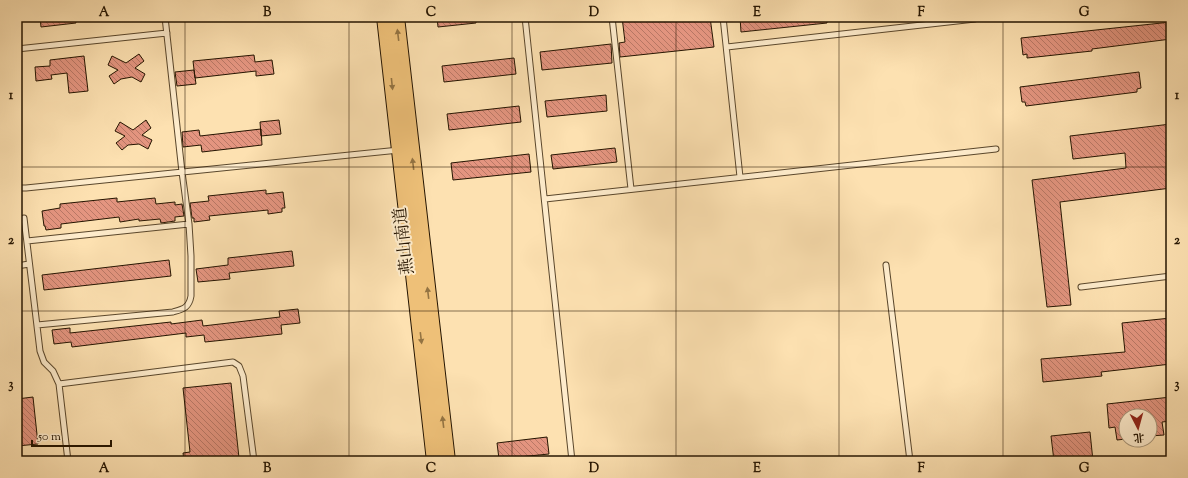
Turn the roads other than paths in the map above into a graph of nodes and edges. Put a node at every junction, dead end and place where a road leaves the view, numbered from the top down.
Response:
1 (165, 17) edge
2 (385, 17) edge
3 (396, 17) edge
4 (525, 17) edge
5 (612, 17) edge
6 (724, 17) edge
7 (975, 19) dead end
8 (167, 33) junction
9 (727, 47) junction
10 (17, 49) edge
11 (400, 149) junction
12 (996, 149) dead end
13 (182, 172) junction
14 (740, 177) junction
15 (17, 188) edge
16 (631, 189) junction
17 (545, 199) junction
18 (24, 218) dead end
19 (188, 224) junction
20 (27, 241) junction
21 (29, 264) junction
22 (886, 265) dead end
23 (17, 266) edge
24 (1171, 276) edge
25 (1081, 287) dead end
26 (37, 325) junction
27 (60, 384) junction
28 (68, 461) edge
29 (254, 461) edge
30 (435, 461) edge
31 (447, 461) edge
32 (572, 461) edge
33 (910, 461) edge

1 - 8 lane
2 -> 11 main road, 燕山南道
31 -> 3 main road, 燕山南道
4 - 17 lane
5 - 16 lane
6 - 9 lane
7 - 9 lane
8 - 10 lane
8 - 13 lane
9 - 14 lane
11 - 13 lane
11 -> 30 main road, 燕山南道
12 - 14 lane
13 - 15 lane
13 - 19 lane
14 - 16 lane
16 - 17 lane
17 - 32 lane
18 - 20 lane
19 - 20 lane
19 - 26 lane
20 - 21 lane
21 - 23 lane
21 - 26 lane
22 - 33 lane
24 - 25 lane
26 - 27 lane
27 - 28 lane
27 - 29 lane

